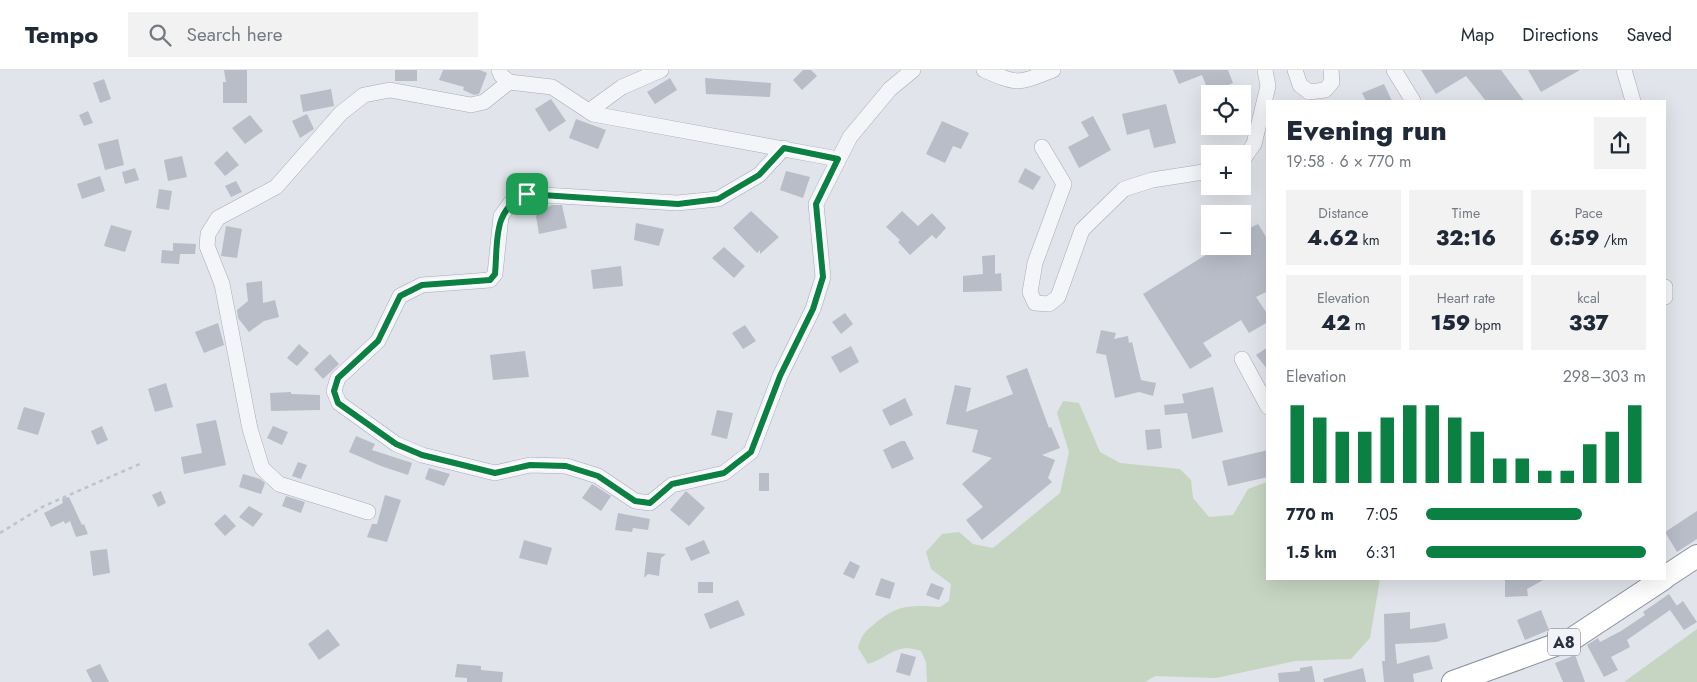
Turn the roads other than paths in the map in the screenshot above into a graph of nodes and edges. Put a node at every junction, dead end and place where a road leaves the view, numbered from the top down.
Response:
1 (499, 70) edge
2 (661, 70) edge
3 (913, 70) edge
4 (984, 70) edge
5 (1053, 70) edge
6 (1265, 70) edge
7 (1295, 70) edge
8 (1331, 70) edge
9 (1394, 70) edge
10 (1624, 70) edge
11 (510, 82) junction
12 (1412, 100) edge
13 (1633, 100) edge
14 (589, 111) junction
15 (1042, 147) dead end
16 (784, 148) junction
17 (1251, 148) edge
18 (838, 159) junction
19 (1201, 172) edge
20 (1242, 359) dead end
21 (1266, 403) edge
22 (368, 512) dead end
23 (1697, 556) edge
24 (1666, 577) edge
25 (1661, 580) edge
26 (1453, 682) edge

1 - 11 street
2 - 14 street
3 - 18 street
4 - 5 street
6 - 17 street
7 - 8 street
9 - 12 street
10 - 13 street
11 - 14 street
11 - 22 street
14 - 16 street
15 - 19 street
16 - 18 street
16 - 18 street
20 - 21 street
23 - 24 highway, A8
25 - 26 highway, A8

